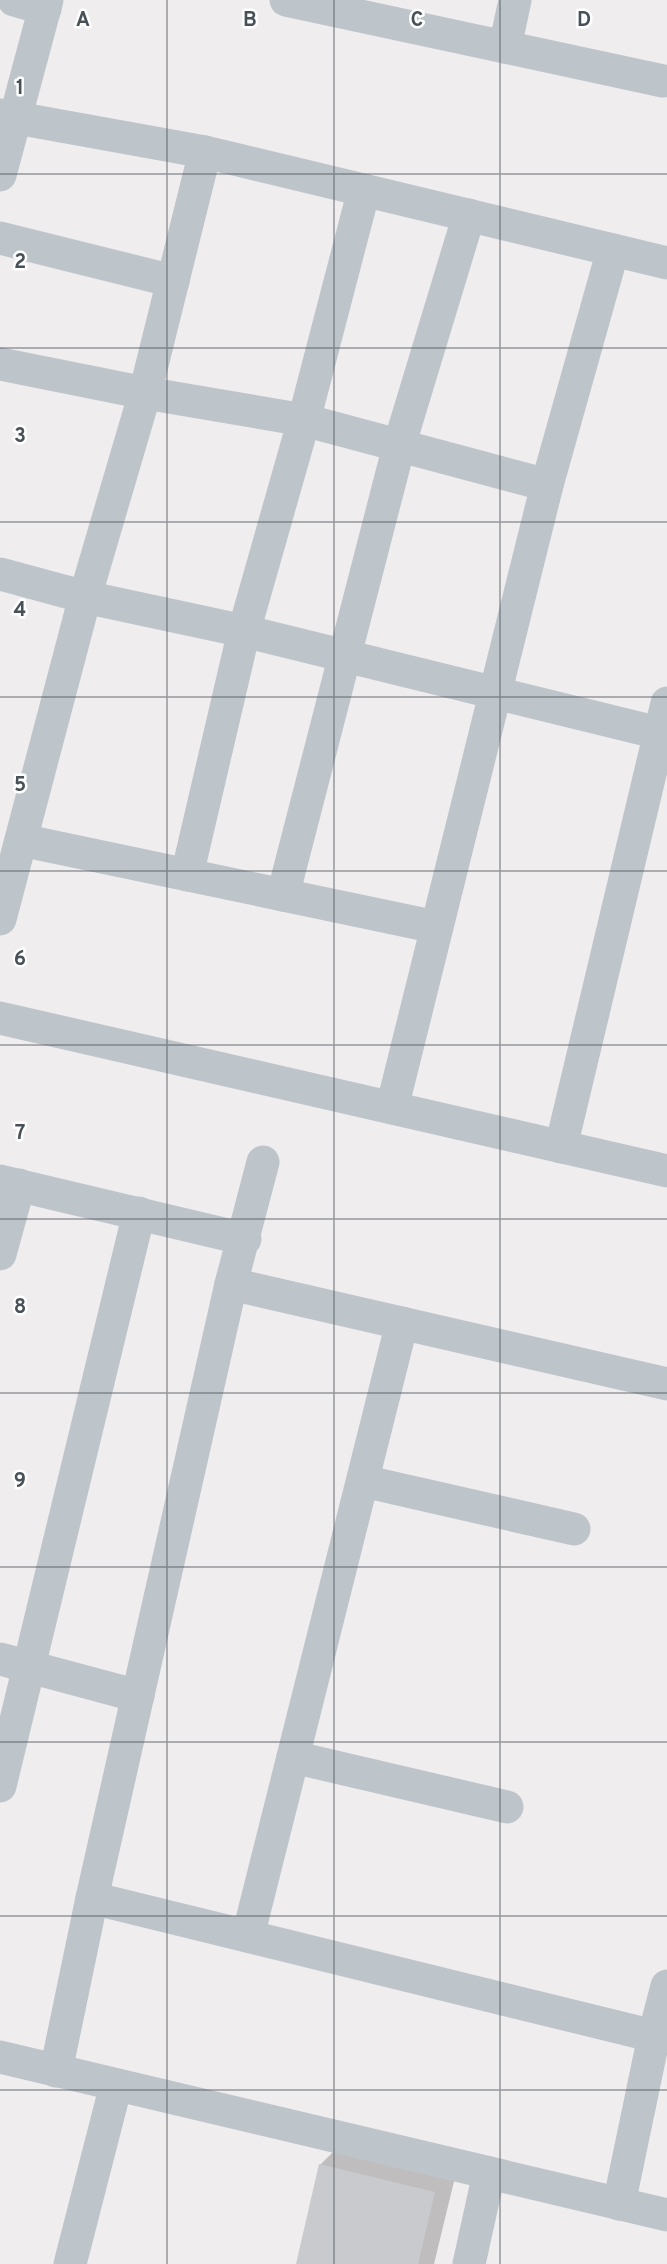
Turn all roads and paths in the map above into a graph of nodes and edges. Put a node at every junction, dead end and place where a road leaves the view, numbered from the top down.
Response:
1 (14, 0) edge
2 (286, 0) edge
3 (515, 0) edge
4 (46, 4) edge
5 (386, 10) edge
6 (505, 47) junction
7 (663, 81) dead end
8 (7, 116) edge
9 (205, 152) junction
10 (0, 175) edge
11 (364, 190) junction
12 (469, 215) junction
13 (0, 238) edge
14 (613, 250) junction
15 (667, 263) edge
16 (173, 280) junction
17 (0, 364) edge
18 (145, 393) junction
19 (304, 420) junction
20 (399, 446) junction
21 (547, 485) junction
22 (0, 574) edge
23 (85, 597) junction
24 (244, 632) junction
25 (344, 656) junction
26 (494, 693) junction
27 (664, 724) edge
28 (21, 840) junction
29 (187, 875) junction
30 (283, 895) junction
31 (0, 919) edge
32 (436, 927) junction
33 (0, 1018) edge
34 (392, 1108) junction
35 (561, 1147) junction
36 (263, 1162) dead end
37 (667, 1171) edge
38 (10, 1183) edge
39 (139, 1213) junction
40 (245, 1239) junction
41 (0, 1254) edge
42 (231, 1284) junction
43 (402, 1323) junction
44 (667, 1384) edge
45 (363, 1481) junction
46 (574, 1529) dead end
47 (14, 1663) edge
48 (138, 1696) junction
49 (293, 1757) junction
50 (0, 1786) edge
51 (507, 1808) dead end
52 (92, 1898) junction
53 (248, 1936) junction
54 (667, 1986) edge
55 (654, 2036) junction
56 (0, 2057) edge
57 (56, 2070) junction
58 (116, 2085) junction
59 (489, 2173) junction
60 (619, 2204) junction
61 (667, 2215) edge
62 (70, 2264) edge
63 (470, 2264) edge

1 - 4 street
2 - 5 street
3 - 6 street
4 - 8 street
5 - 6 street
6 - 7 street
8 - 9 street
8 - 10 street
9 - 11 street
9 - 16 street
11 - 12 street
11 - 19 street
12 - 14 street
12 - 20 street
13 - 16 street
14 - 15 street
14 - 21 street
16 - 18 street
17 - 18 street
18 - 19 street
18 - 23 street
19 - 20 street
19 - 24 street
20 - 21 street
20 - 25 street
21 - 26 street
22 - 23 street
23 - 24 street
23 - 28 street
24 - 25 street
24 - 29 street
25 - 26 street
25 - 30 street
26 - 27 street
26 - 32 street
27 - 35 street
28 - 29 street
28 - 31 street
29 - 30 street
30 - 32 street
32 - 34 street
33 - 34 street
34 - 35 street
35 - 37 street
36 - 40 street
38 - 39 street
38 - 41 street
39 - 40 street
39 - 47 street
40 - 42 street
42 - 43 street
42 - 48 street
43 - 44 street
43 - 45 street
45 - 46 street
45 - 49 street
47 - 48 street
47 - 50 street
48 - 52 street
49 - 51 street
49 - 53 street
52 - 53 street
52 - 57 street
53 - 55 street
54 - 55 street
55 - 60 street
56 - 57 street
57 - 58 street
58 - 59 street
58 - 62 street
59 - 60 street
59 - 63 street
60 - 61 street

